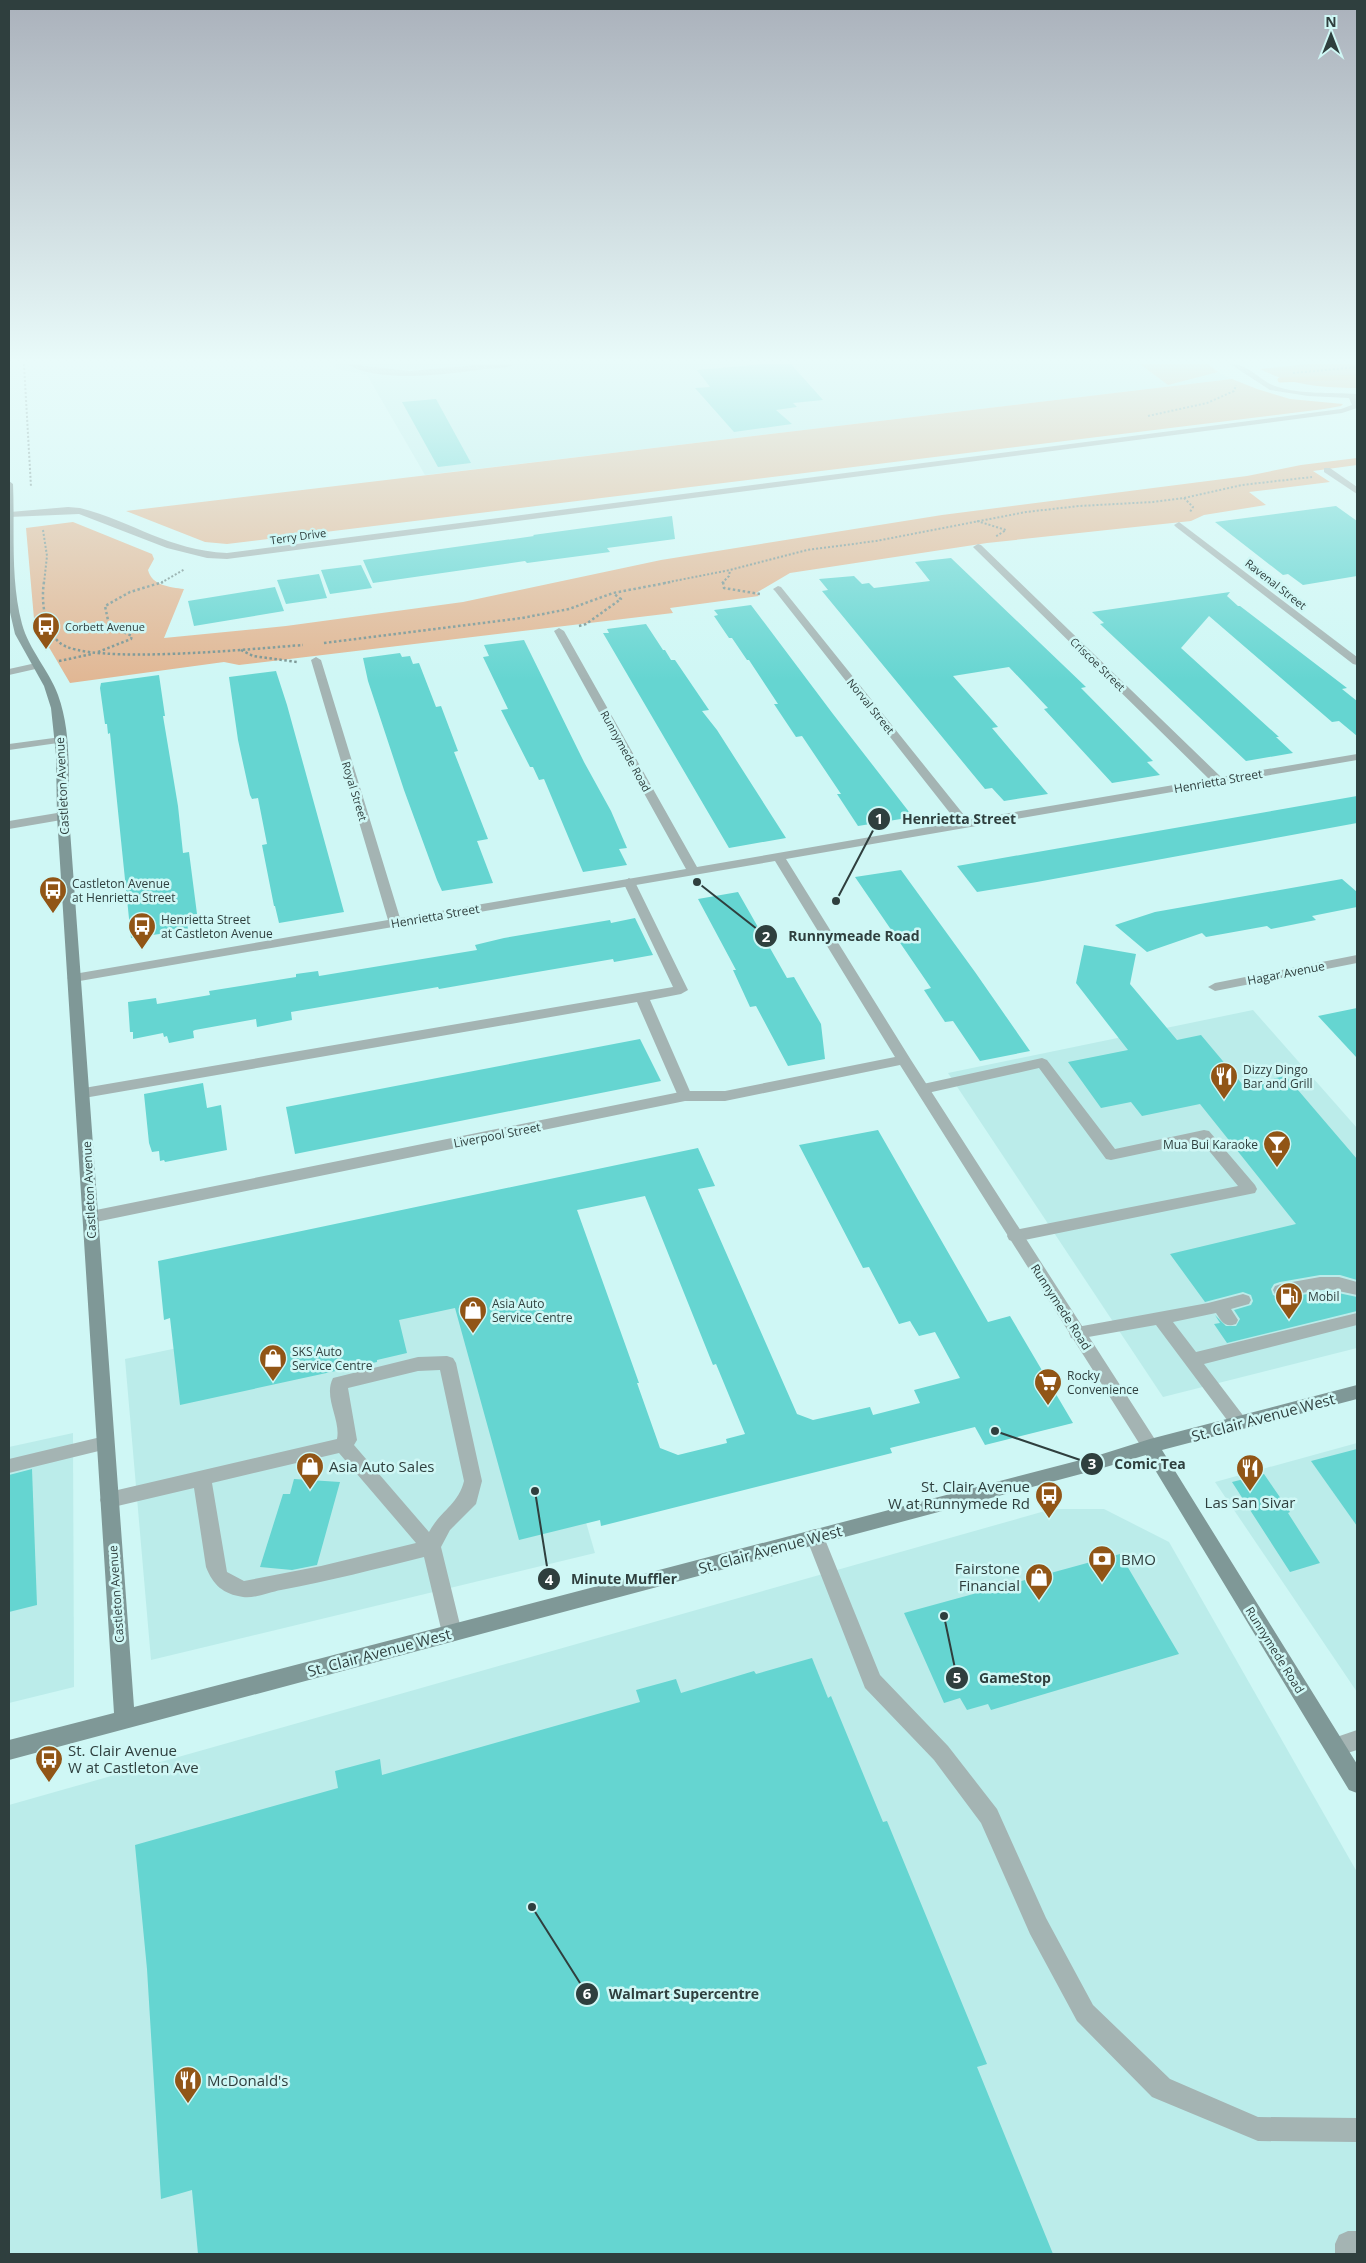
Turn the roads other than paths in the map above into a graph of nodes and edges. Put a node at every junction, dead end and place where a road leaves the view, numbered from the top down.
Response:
1 (892, 470) edge
2 (1330, 473) road end
3 (9, 484) edge
4 (1357, 491) edge
5 (10, 515) edge
6 (1179, 525) dead end
7 (978, 548) dead end
8 (778, 589) dead end
9 (559, 631) dead end
10 (316, 660) dead end
11 (1357, 662) edge
12 (36, 666) junction
13 (9, 672) edge
14 (61, 740) junction
15 (9, 747) edge
16 (1357, 757) edge
17 (1218, 781) junction
18 (64, 816) junction
19 (965, 824) junction
20 (9, 825) edge
21 (779, 857) junction
22 (693, 871) junction
23 (629, 882) junction
24 (395, 923) junction
25 (1357, 959) edge
26 (74, 978) junction
27 (1215, 987) dead end
28 (642, 998) junction
29 (904, 1060) junction
30 (923, 1089) junction
31 (84, 1093) junction
32 (685, 1096) junction
33 (91, 1217) junction
34 (1015, 1236) junction
35 (1357, 1289) edge
36 (1281, 1290) dead end
37 (1243, 1300) dead end
38 (1220, 1306) junction
39 (1160, 1317) junction
40 (1357, 1319) edge
41 (1230, 1320) dead end
42 (1077, 1333) junction
43 (1192, 1360) junction
44 (1357, 1392) edge
45 (1239, 1423) junction
46 (105, 1444) junction
47 (343, 1445) junction
48 (1150, 1446) junction
49 (9, 1466) edge
50 (202, 1478) junction
51 (109, 1500) junction
52 (815, 1537) junction
53 (431, 1547) junction
54 (452, 1632) junction
55 (125, 1719) junction
56 (1357, 1740) edge
57 (1335, 1747) junction
58 (9, 1750) edge
59 (1357, 1782) edge
60 (1357, 2130) edge
61 (1357, 2244) edge
62 (1348, 2254) edge

1 - 5 street, Terry Drive
2 - 4 street
3 - 5 street, Castleton Avenue
5 - 12 street, Castleton Avenue
6 - 11 street, Ravenal Street
7 - 17 street, Criscoe Street
8 - 19 street, Norval Street
9 - 22 street, Runnymede Road
10 - 24 street, Royal Street
12 - 13 street
12 - 14 street, Castleton Avenue
14 - 15 street
14 - 18 street, Castleton Avenue
16 - 17 street, Henrietta Street
17 - 19 street, Henrietta Street
18 - 20 street
18 - 26 street, Castleton Avenue
19 - 21 street, Henrietta Street
21 - 22 street, Henrietta Street
21 - 29 street, Runnymede Road
22 - 23 street, Henrietta Street
23 - 24 street, Henrietta Street
23 - 28 street
24 - 26 street, Henrietta Street
25 - 27 street, Hagar Avenue
26 - 31 street, Castleton Avenue
28 - 31 street
28 - 32 street
29 - 30 street, Runnymede Road
29 - 32 street, Liverpool Street
30 - 34 street, Runnymede Road
30 - 34 street
31 - 33 street, Castleton Avenue
32 - 33 street, Liverpool Street
33 - 46 street, Castleton Avenue
34 - 42 street, Runnymede Road
35 - 36 street
37 - 38 street
38 - 39 street
38 - 41 street
39 - 42 street
39 - 43 street
40 - 43 street
42 - 48 street, Runnymede Road
43 - 45 street
44 - 45 street, St. Clair Avenue West
45 - 48 street, St. Clair Avenue West
46 - 49 street
46 - 51 street, Castleton Avenue
47 - 50 street
47 - 53 street
47 - 53 street
48 - 52 street, St. Clair Avenue West
48 - 57 street, Runnymede Road
50 - 51 street
50 - 53 street
51 - 55 street, Castleton Avenue
52 - 54 street, St. Clair Avenue West
52 - 60 street
53 - 54 street
54 - 55 street, St. Clair Avenue West
55 - 58 street, St. Clair Avenue West
56 - 57 street
57 - 59 street, Runnymede Road
61 - 62 street

